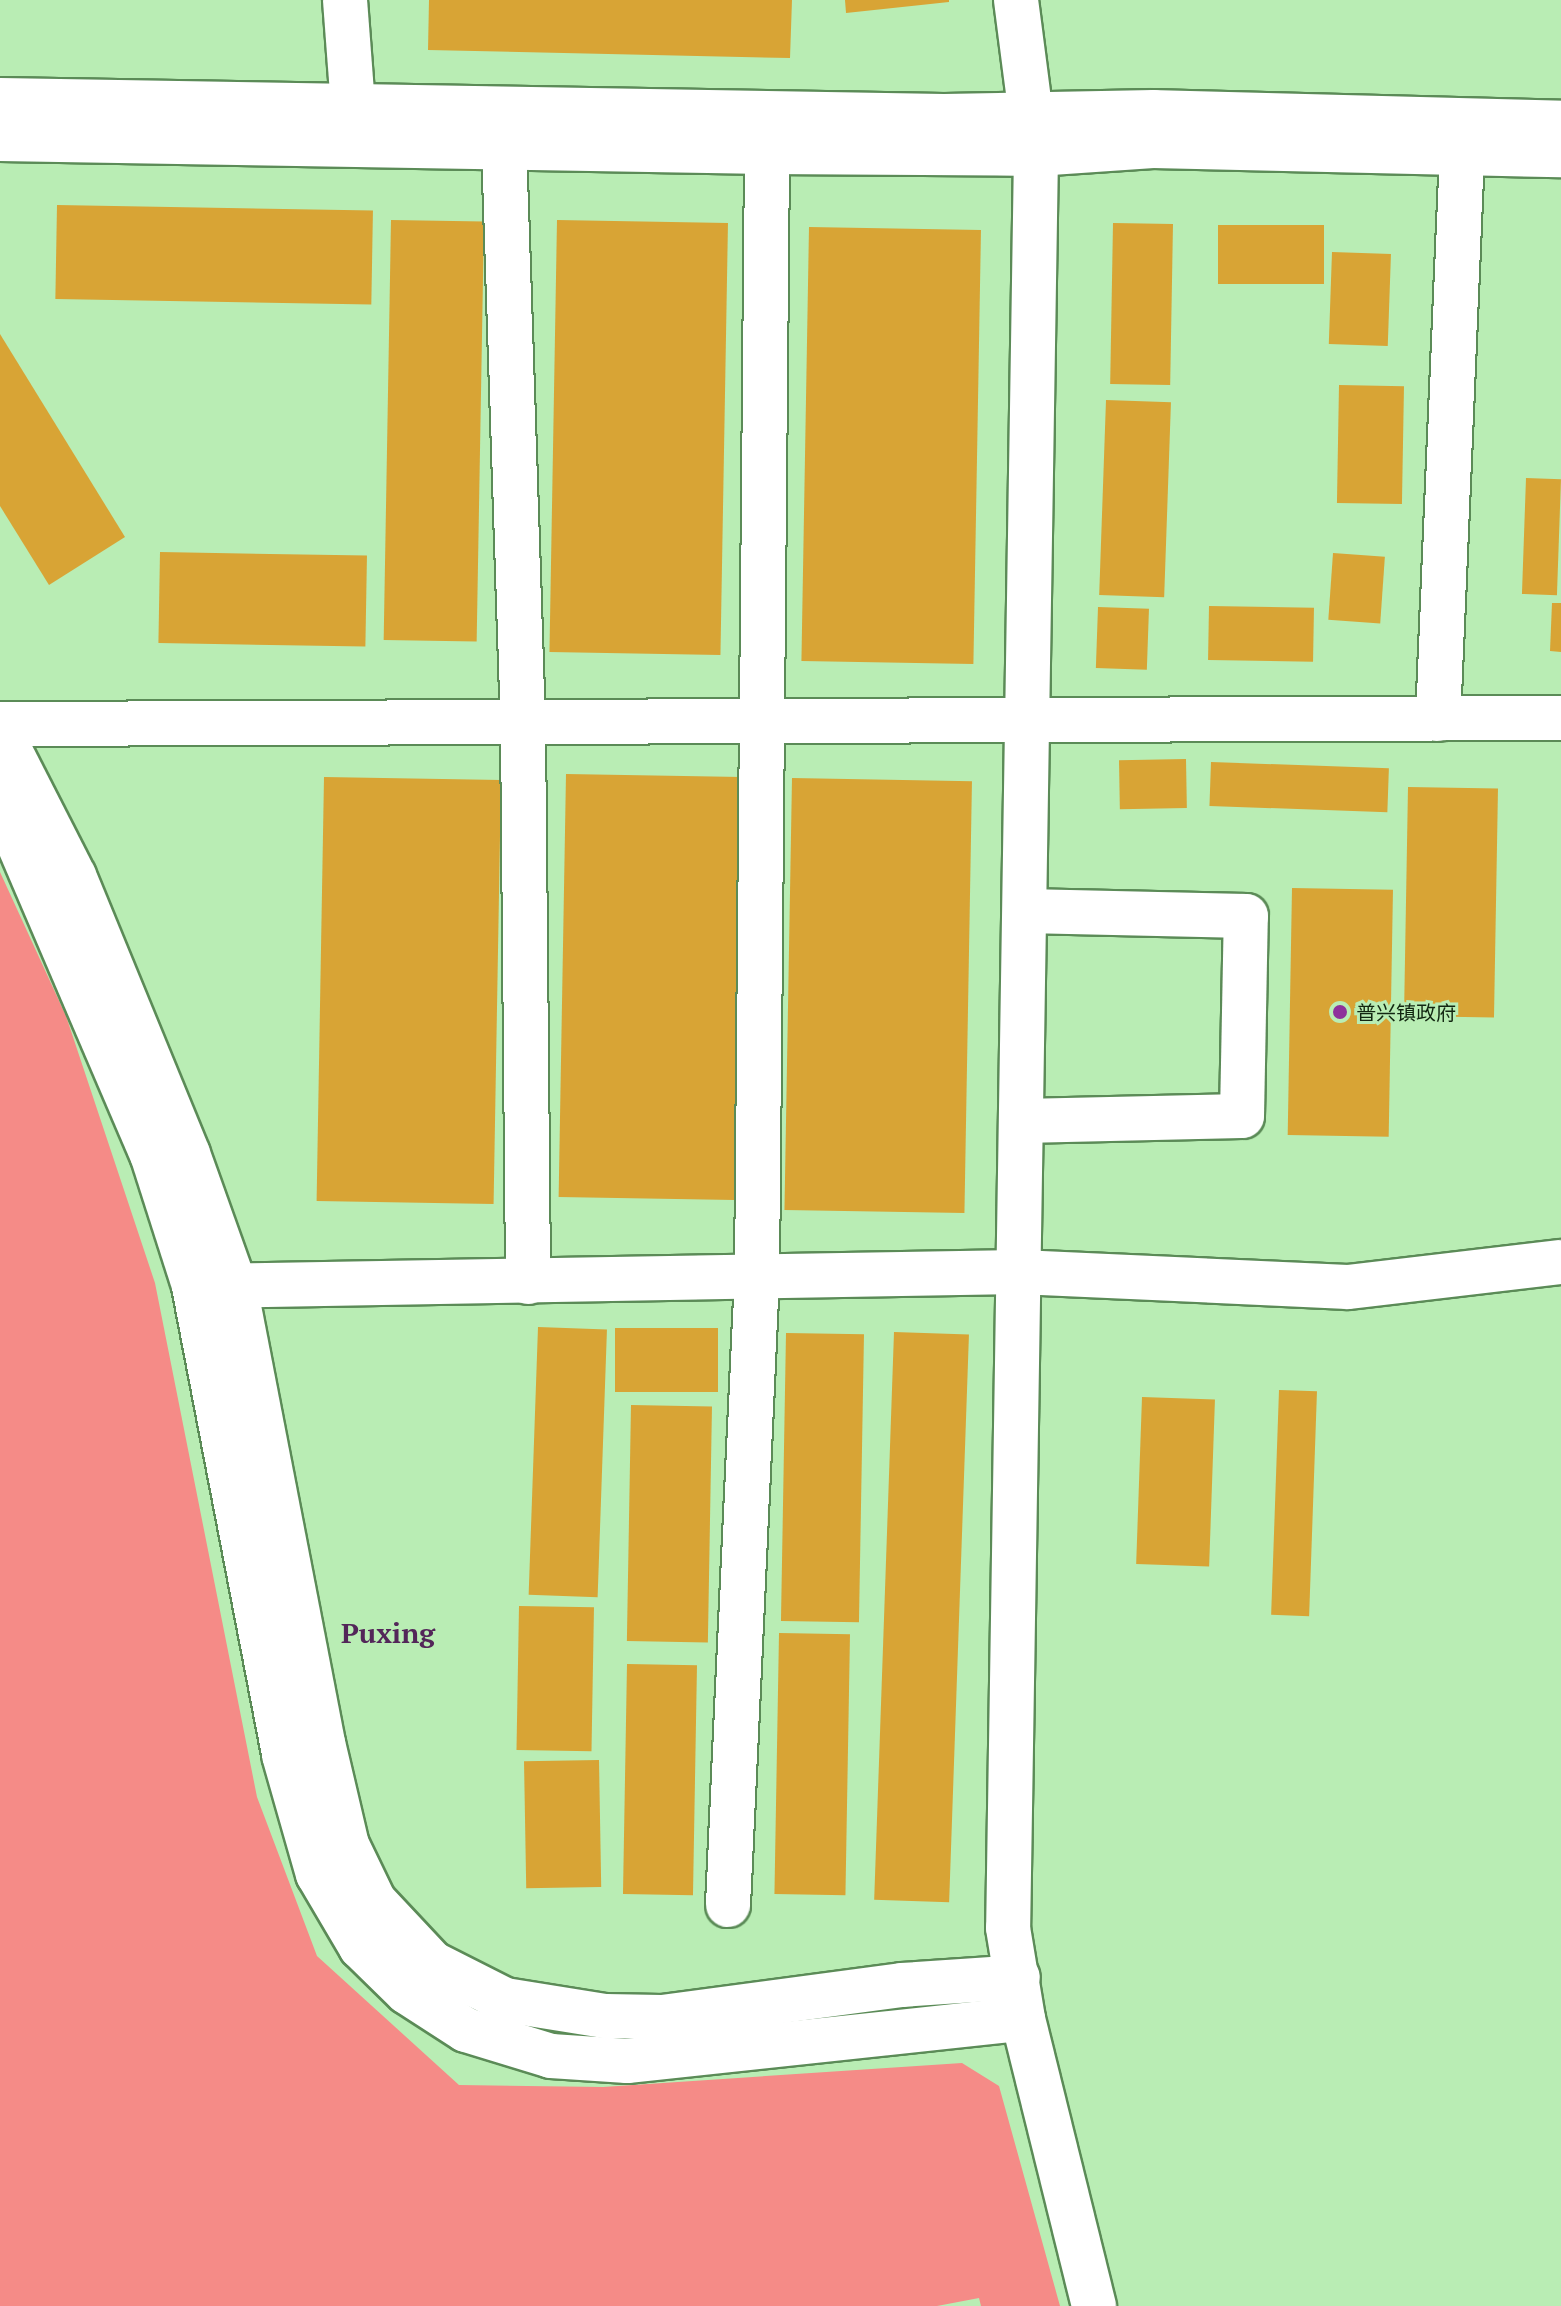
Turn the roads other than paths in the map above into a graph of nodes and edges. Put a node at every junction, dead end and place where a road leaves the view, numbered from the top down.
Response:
1 (345, 0) edge
2 (1016, 0) edge
3 (0, 100) edge
4 (353, 106) junction
5 (1030, 112) junction
6 (1561, 123) edge
7 (0, 139) edge
8 (504, 146) junction
9 (767, 152) junction
10 (1462, 153) junction
11 (1036, 154) junction
12 (1561, 155) edge
13 (1561, 718) edge
14 (1028, 719) junction
15 (1438, 719) junction
16 (766, 722) junction
17 (0, 724) edge
18 (523, 726) junction
19 (0, 731) edge
20 (0, 800) edge
21 (1025, 911) junction
22 (1022, 1121) junction
23 (1561, 1262) edge
24 (1019, 1272) junction
25 (757, 1277) junction
26 (528, 1282) junction
27 (215, 1286) junction
28 (728, 1905) dead end
29 (1018, 1977) junction
30 (1023, 2019) junction
31 (1094, 2306) edge

1 - 4 street
2 - 5 street
3 - 4 street
4 - 5 street
5 - 6 street
5 - 11 street
7 - 8 street
8 - 9 street
8 - 18 street
9 - 11 street
9 - 16 street
10 - 11 street
10 - 12 street
10 - 15 street
11 - 14 street
13 - 15 street
14 - 15 street
14 - 16 street
14 - 21 street
16 - 18 street
16 - 25 street
17 - 18 street
18 - 26 street
19 - 27 street
20 - 27 street
21 - 22 street
21 - 22 street
22 - 24 street
23 - 24 street
24 - 25 street
24 - 29 street
25 - 26 street
25 - 28 street
26 - 27 street
27 - 29 street
27 - 30 street
29 - 30 street
30 - 31 street

